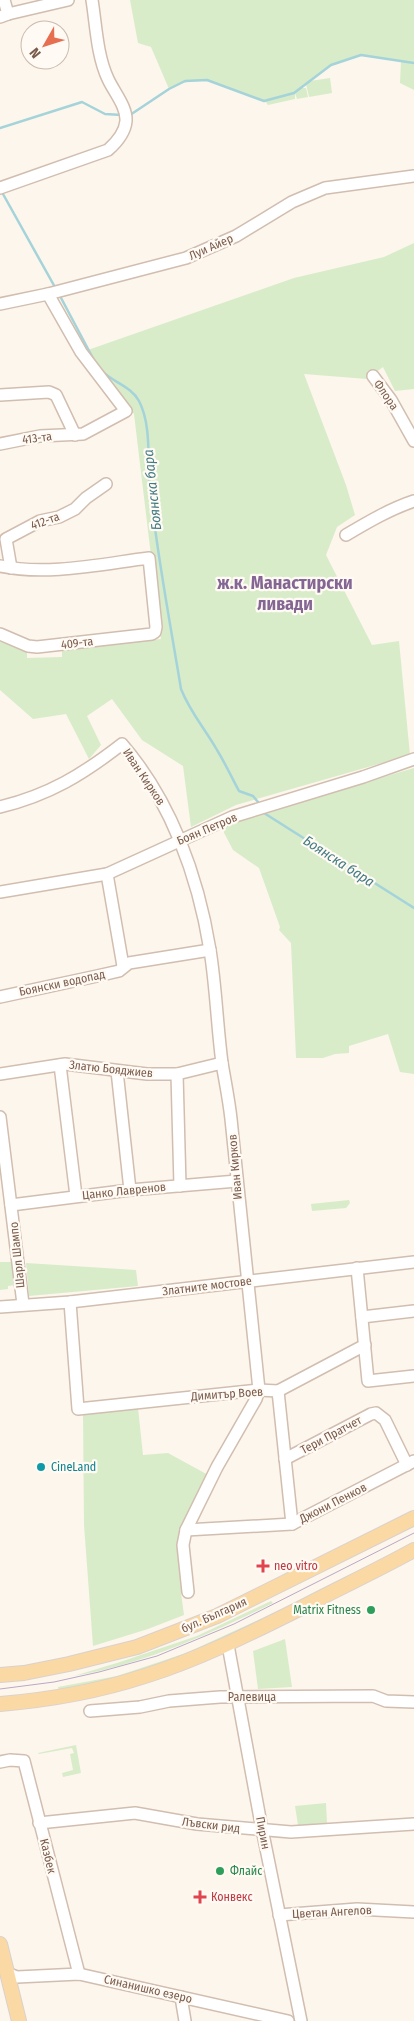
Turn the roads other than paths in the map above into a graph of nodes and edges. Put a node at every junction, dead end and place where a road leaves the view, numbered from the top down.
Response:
1 (4, 0) edge
2 (68, 0) edge
3 (92, 0) edge
4 (4, 16) edge
5 (414, 176) edge
6 (0, 188) edge
7 (55, 293) junction
8 (0, 304) edge
9 (373, 376) dead end
10 (0, 395) edge
11 (75, 435) junction
12 (414, 441) edge
13 (0, 444) edge
14 (106, 484) dead end
15 (414, 501) edge
16 (346, 535) dead end
17 (6, 567) edge
18 (0, 634) edge
19 (414, 759) edge
20 (0, 806) edge
21 (180, 840) junction
22 (107, 874) junction
23 (0, 892) edge
24 (210, 950) junction
25 (123, 966) junction
26 (0, 997) edge
27 (222, 1063) junction
28 (60, 1065) junction
29 (117, 1071) junction
30 (0, 1074) edge
31 (176, 1074) junction
32 (0, 1117) edge
33 (237, 1181) junction
34 (180, 1186) junction
35 (130, 1190) junction
36 (76, 1196) junction
37 (12, 1205) junction
38 (414, 1262) edge
39 (358, 1268) junction
40 (246, 1281) junction
41 (70, 1302) junction
42 (23, 1304) junction
43 (0, 1307) edge
44 (414, 1311) edge
45 (362, 1317) junction
46 (365, 1345) junction
47 (414, 1376) edge
48 (259, 1390) junction
49 (278, 1391) junction
50 (285, 1459) junction
51 (410, 1463) edge
52 (414, 1518) edge
53 (292, 1524) junction
54 (186, 1530) junction
55 (414, 1550) edge
56 (188, 1592) dead end
57 (228, 1645) junction
58 (0, 1674) edge
59 (238, 1697) junction
60 (414, 1702) edge
61 (0, 1704) edge
62 (90, 1711) dead end
63 (0, 1762) edge
64 (39, 1823) junction
65 (414, 1824) edge
66 (263, 1831) junction
67 (414, 1912) edge
68 (279, 1915) junction
69 (0, 1944) edge
70 (7, 1973) junction
71 (79, 1974) junction
72 (181, 1997) junction
73 (19, 2021) edge
74 (184, 2021) edge
75 (288, 2021) edge
76 (301, 2021) edge

1 - 4 street
2 - 4 street
3 - 6 street
5 - 7 street, Луи Айер
7 - 8 street, Луи Айер
7 - 11 street, 413-та
9 - 12 street, Флора
10 - 11 street
11 - 13 street, 413-та
14 - 17 street, 412-та
15 - 16 street
17 - 18 street, 409-та
19 - 21 street, Боян Петров
20 - 21 street, Иван Кирков
21 - 22 street, Боян Петров
21 - 24 street, Иван Кирков
22 - 23 street, Боян Петров
22 - 25 street
24 - 25 street, Боянски водопад
24 - 27 street, Иван Кирков
25 - 26 street, Боянски водопад
27 - 31 street, Златю Бояджиев
27 - 33 street, Иван Кирков
28 - 29 street, Златю Бояджиев
28 - 30 street, Златю Бояджиев
28 - 36 street
29 - 31 street, Златю Бояджиев
29 - 35 street
31 - 34 street
32 - 37 street, Шарл Шампо
33 - 34 street, Цанко Лавренов
33 - 40 street, Иван Кирков
34 - 35 street, Цанко Лавренов
35 - 36 street, Цанко Лавренов
36 - 37 street, Цанко Лавренов
37 - 42 street, Шарл Шампо
38 - 39 street, Златните мостове
39 - 40 street, Златните мостове
39 - 45 street
40 - 41 street, Златните мостове
40 - 48 street, Иван Кирков
41 - 42 street, Златните мостове
41 - 48 street, Димитър Воев
42 - 43 street, Златните мостове
44 - 45 street
45 - 46 street
46 - 47 street
46 - 49 street, Димитър Воев
48 - 49 street, Димитър Воев
48 - 54 street
49 - 50 street
50 - 51 street, Тери Пратчет
50 - 53 street
51 - 53 street, Джони Пенков
52 - 58 main road, бул. България
53 - 54 street, Джони Пенков
54 - 56 street
55 - 57 main road
57 - 59 street, Пирин
57 - 61 main road
59 - 60 street, Ралевица
59 - 62 street, Ралевица
59 - 66 street, Пирин
63 - 64 street, Казбек
64 - 66 street, Лъвски рид
64 - 71 street, Казбек
65 - 66 street, Лъвски рид
66 - 68 street, Пирин
67 - 68 street, Цветан Ангелов
68 - 76 street, Пирин
69 - 70 main road
70 - 71 street, Синанишко езеро
70 - 73 main road
71 - 72 street, Синанишко езеро
72 - 74 street
72 - 75 street, Синанишко езеро

